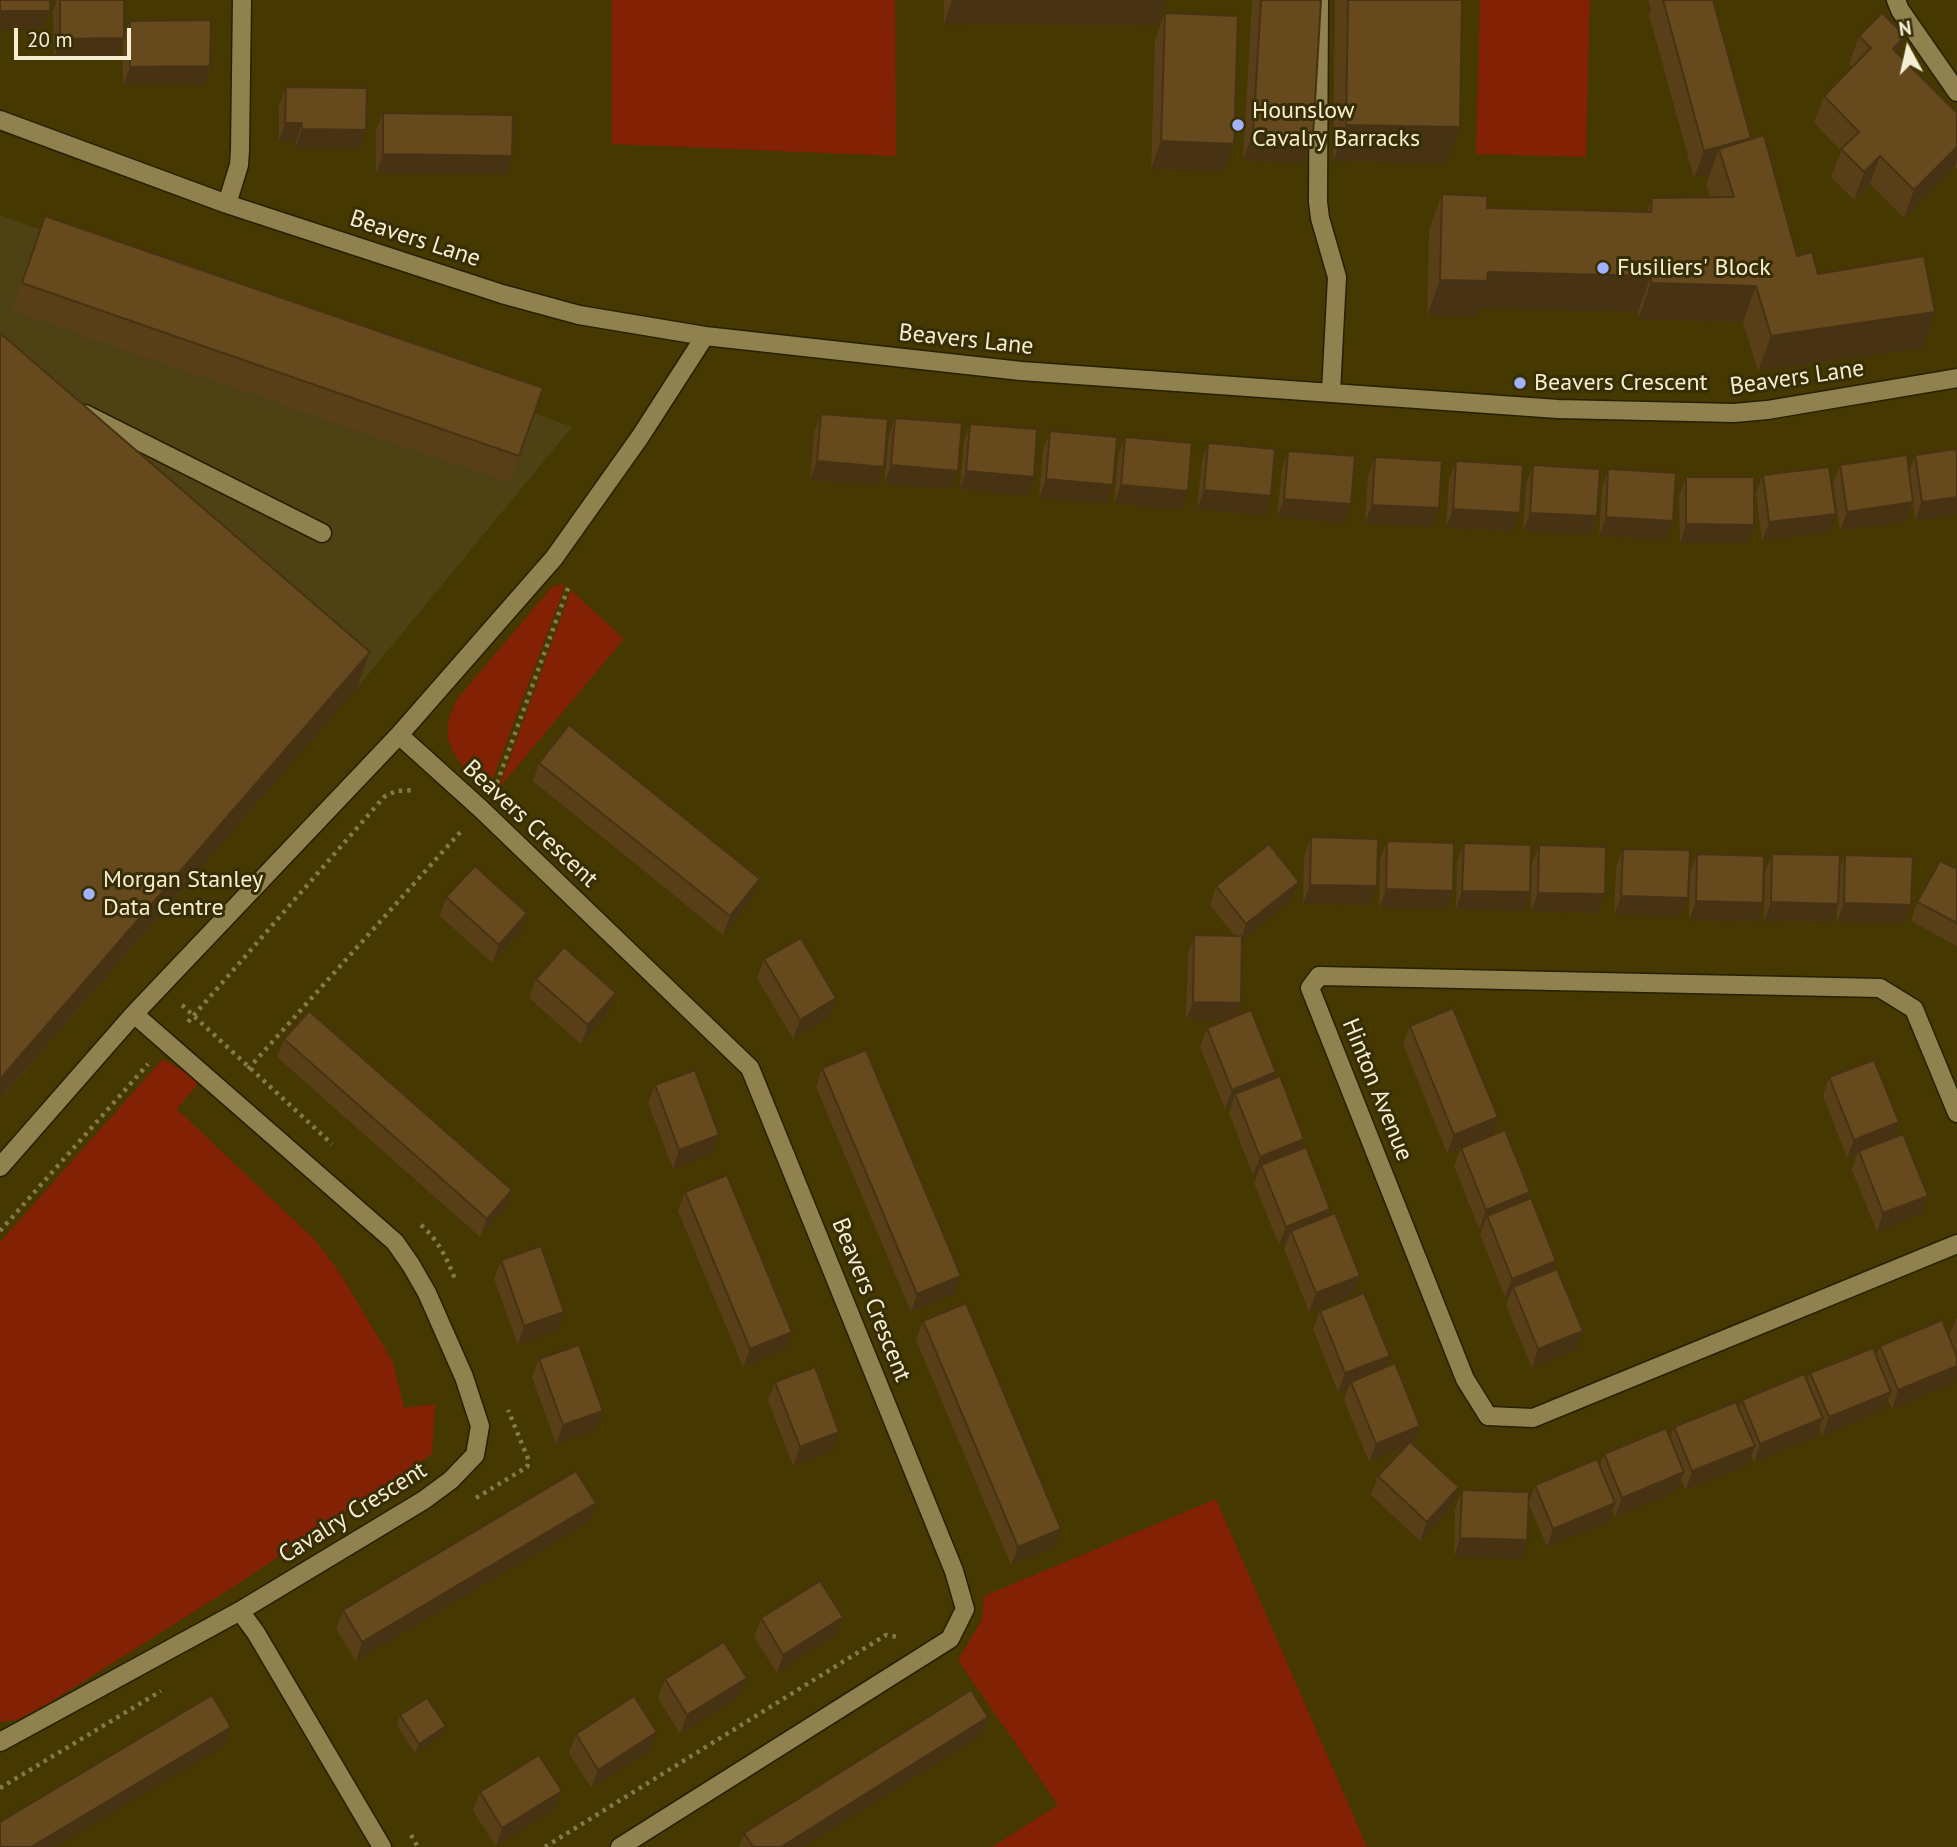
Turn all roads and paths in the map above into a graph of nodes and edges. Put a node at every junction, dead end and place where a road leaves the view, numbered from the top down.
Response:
1 (242, 0) edge
2 (1319, 0) edge
3 (1896, 0) edge
4 (1957, 92) edge
5 (0, 120) edge
6 (227, 204) junction
7 (705, 337) junction
8 (1957, 378) edge
9 (1331, 392) junction
10 (69, 407) edge
11 (322, 533) dead end
12 (554, 558) junction
13 (399, 735) junction
14 (422, 795) dead end
15 (481, 809) junction
16 (455, 821) dead end
17 (464, 828) junction
18 (474, 837) dead end
19 (161, 985) junction
20 (134, 1014) junction
21 (194, 1016) junction
22 (167, 1043) junction
23 (248, 1069) junction
24 (1957, 1113) edge
25 (337, 1149) dead end
26 (0, 1167) edge
27 (415, 1220) dead end
28 (0, 1231) edge
29 (1957, 1244) edge
30 (460, 1291) dead end
31 (505, 1401) dead end
32 (468, 1503) dead end
33 (240, 1611) junction
34 (906, 1631) dead end
35 (164, 1689) dead end
36 (0, 1742) edge
37 (0, 1788) edge
38 (382, 1847) edge
39 (545, 1847) edge
40 (620, 1847) edge

1 - 6 street
2 - 9 street
3 - 4 street
5 - 6 street, Beavers Lane
6 - 7 street, Beavers Lane
7 - 9 street, Beavers Lane
7 - 12 street
8 - 9 street, Beavers Lane
10 - 11 street
12 - 13 street
12 - 15 path
13 - 15 street, Beavers Crescent
13 - 19 street
14 - 21 path
15 - 40 street, Beavers Crescent
16 - 17 path
17 - 18 path
17 - 23 path
19 - 20 street
19 - 21 path
20 - 22 street, Cavalry Crescent
20 - 26 street
21 - 22 path
21 - 23 path
22 - 28 path
22 - 33 street, Cavalry Crescent
23 - 25 path
24 - 29 street, Hinton Avenue
27 - 30 path
31 - 32 path
33 - 36 street, Cavalry Crescent
33 - 38 street
34 - 39 path
35 - 37 path

